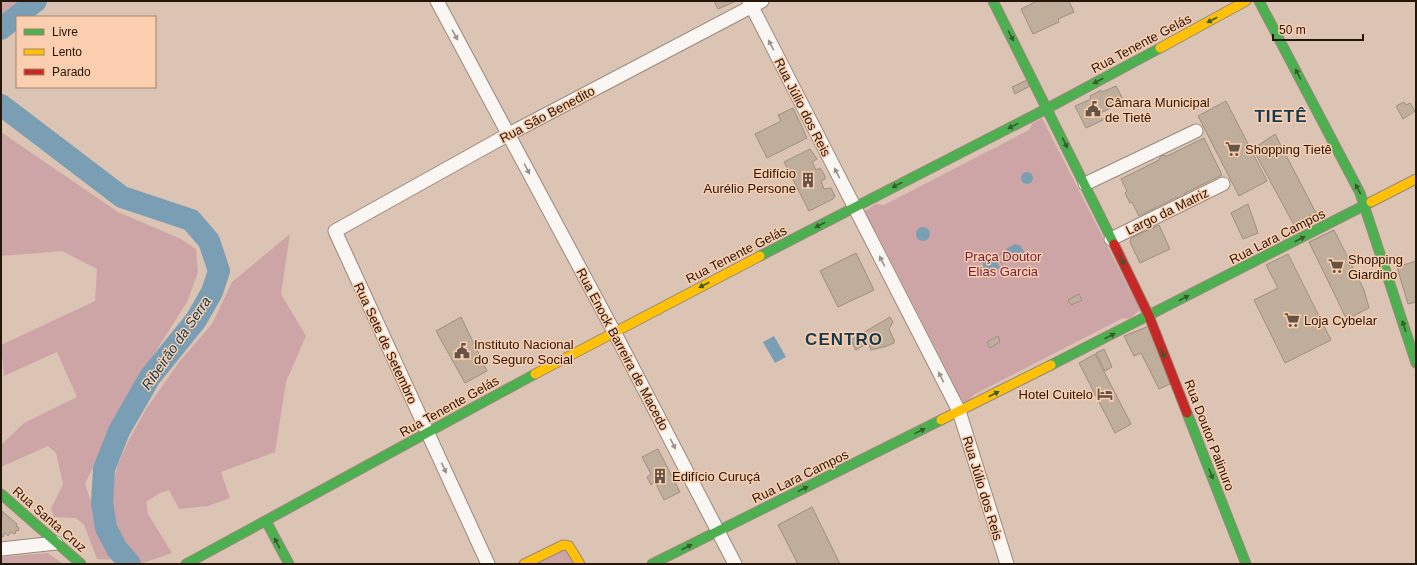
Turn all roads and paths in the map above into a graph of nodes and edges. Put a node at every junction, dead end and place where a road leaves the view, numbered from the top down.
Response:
1 (437, 1) edge
2 (1246, 1) edge
3 (1259, 1) edge
4 (754, 3) edge
5 (997, 4) edge
6 (1048, 108) junction
7 (1196, 131) dead end
8 (509, 134) junction
9 (1416, 179) edge
10 (1085, 184) junction
11 (1223, 184) dead end
12 (1366, 205) junction
13 (855, 207) junction
14 (335, 231) joint
15 (1111, 239) junction
16 (1149, 316) junction
17 (614, 331) junction
18 (1416, 363) edge
19 (959, 411) junction
20 (428, 433) junction
21 (1, 494) edge
22 (266, 521) junction
23 (718, 531) junction
24 (56, 542) junction
25 (1, 548) edge
26 (81, 564) edge
27 (186, 564) edge
28 (289, 564) edge
29 (488, 564) edge
30 (524, 564) edge
31 (580, 564) edge
32 (652, 564) edge
33 (735, 564) edge
34 (1007, 564) edge
35 (1246, 564) edge

1 -> 8 street, Rua Enock Barreira de Macedo
2 -> 6 street, Rua Tenente Gelás
12 -> 3 street
4 - 8 street, Rua São Benedito
13 -> 4 street, Rua Júlio dos Reis
5 -> 6 street
6 -> 10 street
6 -> 13 street
7 - 10 street
8 - 14 street, Rua São Benedito
8 -> 17 street, Rua Enock Barreira de Macedo
9 - 12 street, Rua Lara Campos
10 - 15 street
11 - 15 street, Largo da Matriz
16 -> 12 street, Rua Lara Campos
18 -> 12 street
13 -> 17 street, Rua Tenente Gelás
19 -> 13 street
14 - 20 street, Rua Sete de Setembro
15 -> 16 street
19 -> 16 street
16 -> 35 street, Rua Doutor Palinuro
17 - 20 street, Rua Tenente Gelás
17 -> 23 street, Rua Enock Barreira de Macedo
23 -> 19 street, Rua Lara Campos
19 - 34 street, Rua Júlio dos Reis
20 - 22 street, Rua Tenente Gelás
20 -> 29 street, Rua Sete de Setembro
21 - 24 street, Rua Santa Cruz
22 - 27 street, Rua Tenente Gelás
28 -> 22 street
32 -> 23 street, Rua Lara Campos
23 - 33 street, Rua Enock Barreira de Macedo
24 - 25 street
24 - 26 street, Rua Santa Cruz
30 - 31 street

